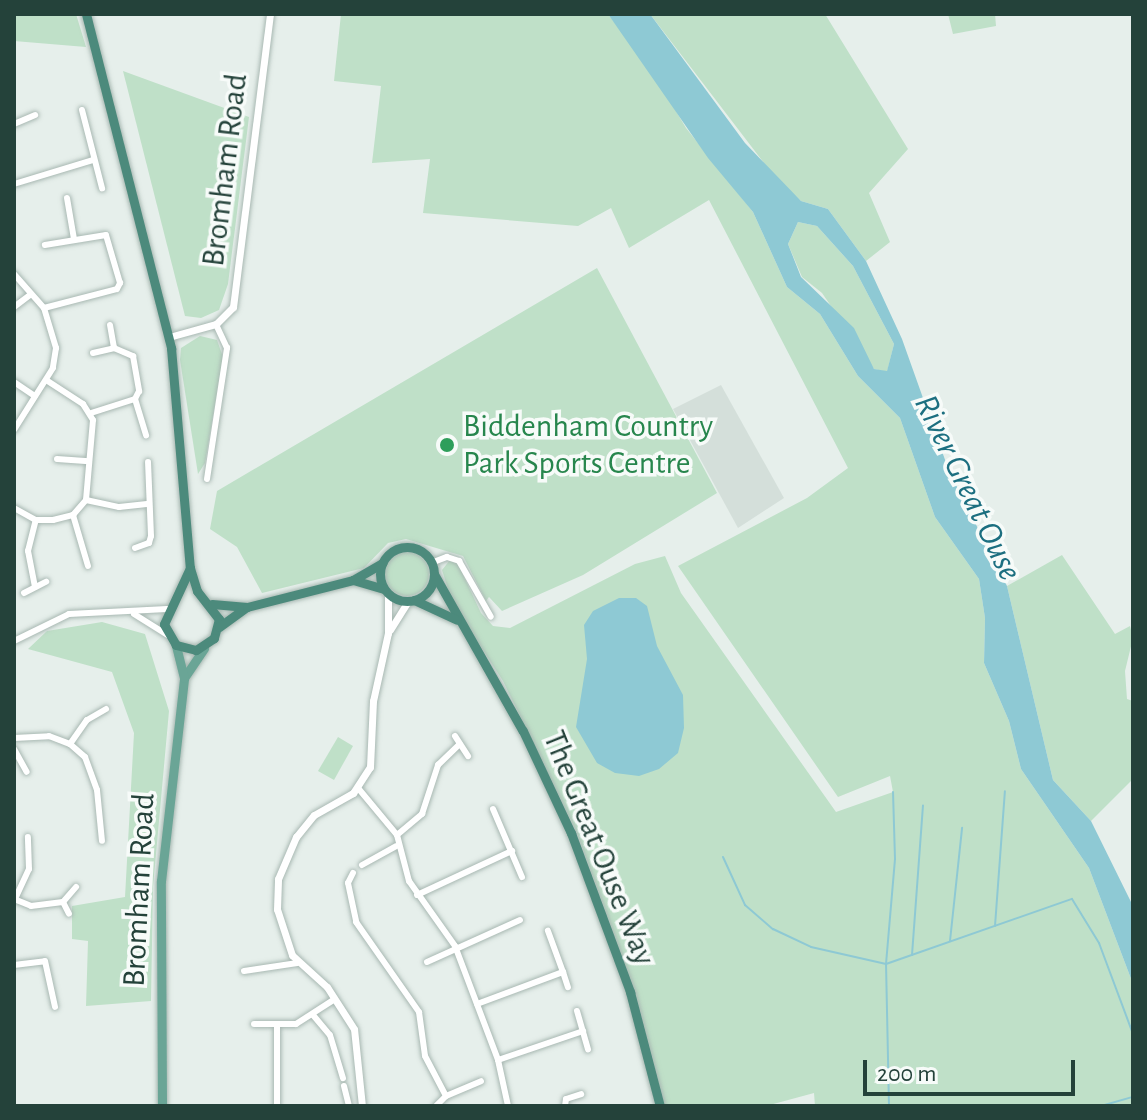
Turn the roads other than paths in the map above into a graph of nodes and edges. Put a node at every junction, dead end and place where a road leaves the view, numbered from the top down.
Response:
1 (86, 14) edge
2 (270, 14) edge
3 (82, 110) dead end
4 (35, 115) dead end
5 (14, 124) edge
6 (93, 160) junction
7 (14, 184) edge
8 (102, 188) dead end
9 (67, 198) dead end
10 (74, 239) junction
11 (45, 245) dead end
12 (14, 274) edge
13 (31, 294) junction
14 (14, 307) edge
15 (44, 308) junction
16 (216, 324) junction
17 (110, 325) dead end
18 (169, 337) junction
19 (114, 348) junction
20 (93, 353) dead end
21 (46, 380) junction
22 (14, 382) edge
23 (35, 396) junction
24 (135, 399) junction
25 (91, 413) junction
26 (14, 430) edge
27 (146, 435) dead end
28 (57, 459) dead end
29 (89, 461) junction
30 (148, 462) dead end
31 (207, 479) dead end
32 (86, 500) junction
33 (147, 504) junction
34 (14, 508) edge
35 (73, 515) junction
36 (36, 520) junction
37 (135, 548) dead end
38 (382, 563) junction
39 (431, 563) junction
40 (88, 566) dead end
41 (190, 568) junction
42 (434, 574) junction
43 (353, 580) junction
44 (46, 582) dead end
45 (35, 587) junction
46 (386, 592) junction
47 (24, 593) dead end
48 (176, 600) junction
49 (208, 601) junction
50 (411, 601) junction
51 (247, 607) junction
52 (167, 609) junction
53 (134, 614) junction
54 (491, 617) dead end
55 (460, 622) junction
56 (219, 627) junction
57 (388, 633) junction
58 (168, 635) junction
59 (14, 641) edge
60 (176, 645) junction
61 (204, 648) junction
62 (184, 678) junction
63 (106, 709) dead end
64 (455, 736) dead end
65 (14, 738) edge
66 (70, 744) junction
67 (460, 744) junction
68 (14, 749) edge
69 (468, 756) dead end
70 (27, 772) dead end
71 (358, 788) junction
72 (493, 809) dead end
73 (397, 835) junction
74 (28, 837) dead end
75 (102, 841) dead end
76 (396, 846) junction
77 (512, 851) junction
78 (362, 865) dead end
79 (353, 873) dead end
80 (522, 877) dead end
81 (76, 887) dead end
82 (417, 895) junction
83 (14, 899) edge
84 (63, 902) junction
85 (69, 914) dead end
86 (520, 920) dead end
87 (548, 931) dead end
88 (455, 946) junction
89 (427, 962) dead end
90 (297, 963) junction
91 (14, 965) edge
92 (244, 971) dead end
93 (563, 972) junction
94 (568, 987) dead end
95 (335, 999) junction
96 (477, 1004) junction
97 (55, 1007) dead end
98 (577, 1011) dead end
99 (313, 1015) junction
100 (254, 1024) dead end
101 (277, 1027) junction
102 (583, 1031) junction
103 (588, 1049) dead end
104 (498, 1060) junction
105 (481, 1081) dead end
106 (581, 1094) dead end
107 (446, 1096) junction
108 (162, 1106) edge
109 (277, 1106) edge
110 (349, 1106) edge
111 (362, 1106) edge
112 (436, 1106) edge
113 (508, 1106) edge
114 (565, 1106) edge
115 (660, 1106) edge

1 - 18 highway
2 - 16 street, Bromham Road
3 - 6 street
4 - 5 street
6 - 7 street
6 - 8 street
9 - 10 street
10 - 11 street
10 - 15 street
12 - 13 street
13 - 14 street
13 - 15 street
15 - 21 street
16 - 18 street
16 - 31 street
17 - 19 street
18 - 41 highway
19 - 20 street
19 - 24 street
21 - 23 street
21 - 25 street
22 - 23 street
23 - 26 street
24 - 25 street
24 - 27 street
25 - 29 street
28 - 29 street
29 - 32 street
30 - 33 street
32 - 33 street
32 - 35 street
33 - 37 street
34 - 36 street
35 - 36 street
35 - 40 street
36 - 45 street
38 - 39 highway
38 - 43 highway
38 - 46 highway
39 - 42 highway
39 - 54 street
41 - 48 highway
41 - 49 highway
42 - 50 highway
42 - 55 highway, The Great Ouse Way
43 - 46 highway
43 - 51 highway
44 - 45 street
45 - 47 street
46 - 50 highway
46 - 57 street
48 - 49 highway
48 - 52 highway
49 - 51 highway
49 - 56 highway
50 - 55 highway
50 - 57 street
51 - 56 highway
52 - 53 street
52 - 58 highway
53 - 58 street
53 - 59 street
55 - 115 highway, The Great Ouse Way
56 - 61 highway
57 - 71 street
58 - 60 highway
60 - 61 highway
60 - 62 main road, Bromham Road
61 - 62 main road, Bromham Road
62 - 108 main road, Bromham Road
63 - 66 street
64 - 67 street
65 - 66 street
66 - 75 street
67 - 69 street
67 - 73 street
68 - 70 street
71 - 73 street
71 - 90 street
72 - 77 street
73 - 76 street
74 - 83 street
76 - 78 street
76 - 82 street
77 - 80 street
77 - 82 street
79 - 107 street
81 - 84 street
82 - 88 street
83 - 84 street
84 - 85 street
86 - 88 street
87 - 93 street
88 - 89 street
88 - 96 street
90 - 92 street
90 - 95 street
91 - 97 street
93 - 94 street
93 - 96 street
95 - 99 street
95 - 111 street
96 - 104 street
98 - 102 street
99 - 101 street
99 - 110 street
100 - 101 street
101 - 109 street
102 - 103 street
102 - 104 street
104 - 113 street
105 - 107 street
106 - 114 street
107 - 112 street

